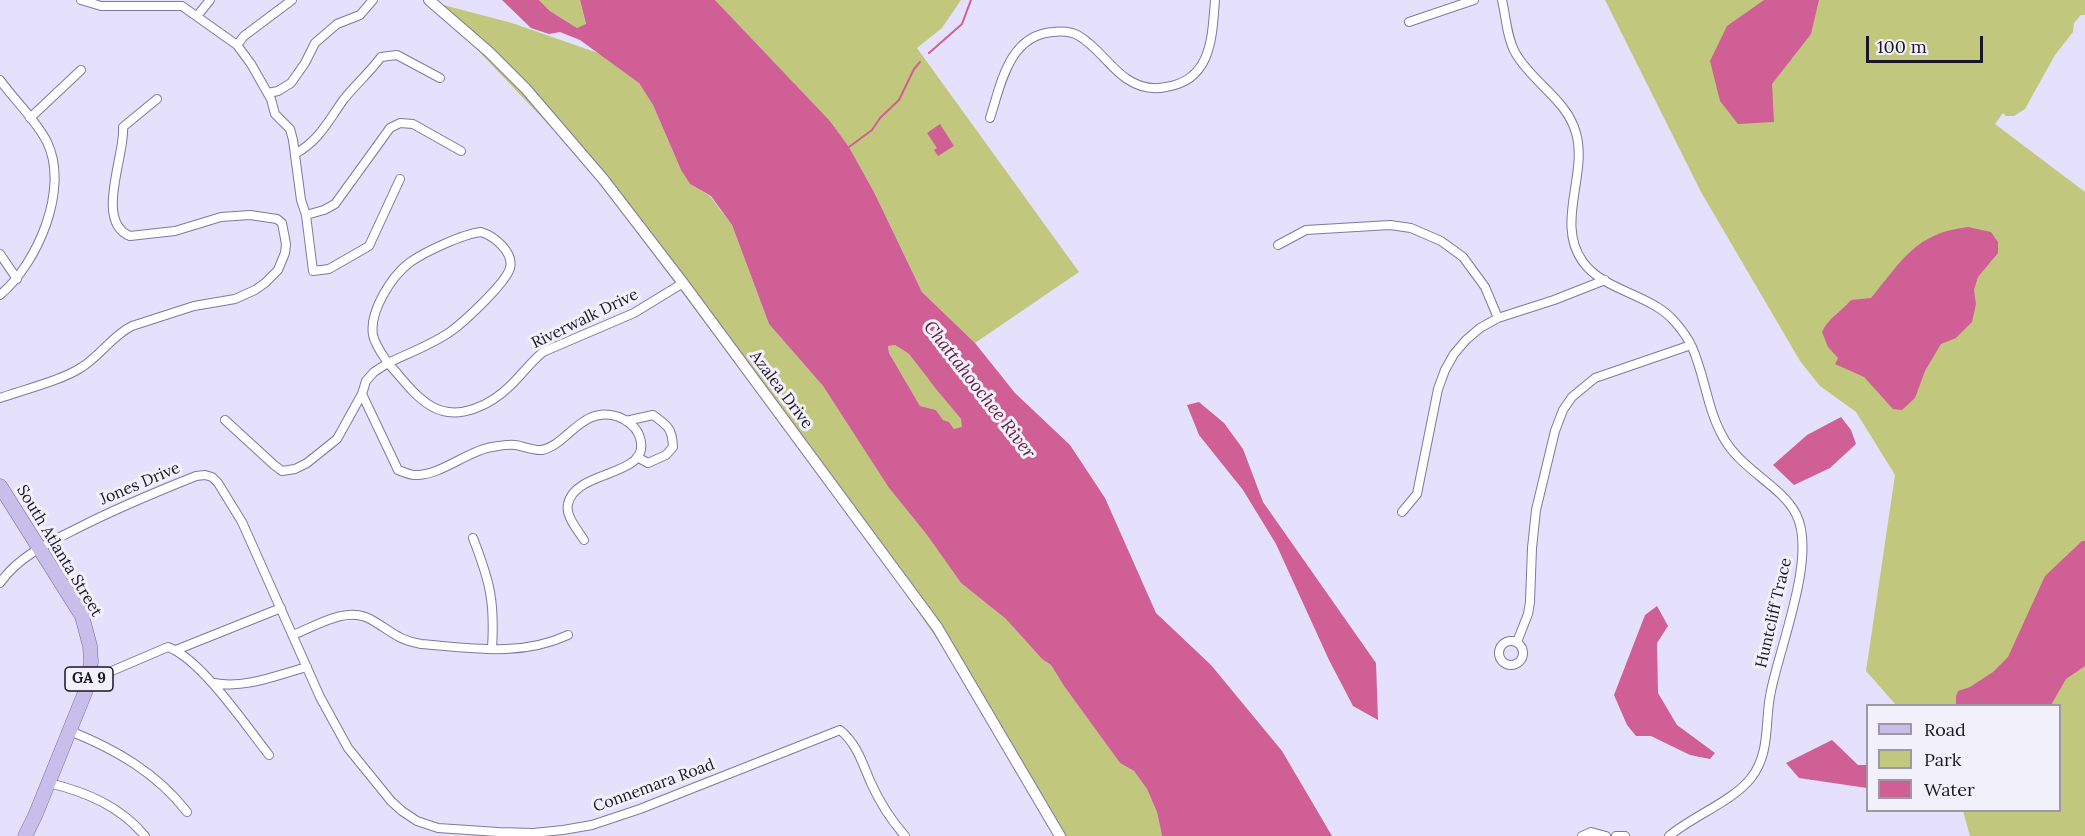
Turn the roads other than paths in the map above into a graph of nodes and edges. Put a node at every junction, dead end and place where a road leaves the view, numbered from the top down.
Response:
1 (81, 0) edge
2 (210, 0) edge
3 (292, 0) edge
4 (373, 0) edge
5 (429, 0) edge
6 (1215, 0) edge
7 (1474, 0) edge
8 (1502, 0) edge
9 (182, 3) edge
10 (197, 16) junction
11 (1409, 22) dead end
12 (237, 45) junction
13 (81, 70) dead end
14 (440, 78) dead end
15 (0, 80) edge
16 (268, 93) junction
17 (157, 99) dead end
18 (30, 118) junction
19 (990, 118) dead end
20 (461, 151) dead end
21 (294, 154) junction
22 (400, 179) dead end
23 (306, 215) junction
24 (1278, 245) dead end
25 (0, 254) edge
26 (17, 279) junction
27 (1605, 280) junction
28 (683, 283) junction
29 (0, 295) edge
30 (1498, 318) junction
31 (1692, 345) junction
32 (388, 363) junction
33 (362, 394) junction
34 (0, 398) edge
35 (225, 420) dead end
36 (626, 421) junction
37 (637, 458) junction
38 (0, 486) edge
39 (1402, 512) dead end
40 (473, 538) dead end
41 (584, 540) dead end
42 (39, 547) junction
43 (0, 583) edge
44 (282, 610) junction
45 (293, 635) junction
46 (568, 635) dead end
47 (1517, 642) dead end
48 (492, 649) junction
49 (179, 652) junction
50 (307, 667) junction
51 (89, 677) junction
52 (214, 683) junction
53 (70, 731) junction
54 (269, 755) dead end
55 (49, 783) junction
56 (187, 812) dead end
57 (25, 836) edge
58 (145, 836) edge
59 (905, 836) edge
60 (1060, 836) edge
61 (1582, 836) edge
62 (1606, 836) edge
63 (1616, 836) edge
64 (1625, 836) edge
65 (1669, 836) edge

1 - 9 street
2 - 10 street
3 - 12 street
4 - 16 street
5 - 28 street, Azalea Drive
6 - 19 street
7 - 11 street
8 - 27 street, Huntcliff Trace
9 - 10 street
10 - 12 street
12 - 16 street
13 - 18 street
14 - 21 street
15 - 18 street
16 - 21 street
17 - 34 street
18 - 26 street
20 - 23 street
21 - 23 street
22 - 23 street
24 - 30 street
25 - 26 street
26 - 29 street
27 - 30 street
27 - 31 street, Huntcliff Trace
28 - 32 street, Riverwalk Drive
28 - 60 street, Azalea Drive
30 - 39 street
31 - 47 street
31 - 65 street, Huntcliff Trace
32 - 32 street
32 - 33 street
33 - 35 street
33 - 36 street
36 - 37 street
36 - 37 street
37 - 41 street
38 - 42 main road, South Atlanta Street / GA 9
40 - 48 street
42 - 43 street
42 - 44 street, Jones Drive
42 - 51 main road, South Atlanta Street / GA 9
44 - 45 street, Connemara Road
44 - 49 street
45 - 48 street
45 - 50 street, Connemara Road
46 - 48 street
49 - 51 street
49 - 52 street
50 - 52 street
50 - 59 street, Connemara Road
51 - 53 main road, South Atlanta Street / GA 9
52 - 54 street
53 - 55 main road, South Atlanta Street / GA 9
53 - 56 street
55 - 57 main road, South Atlanta Street / GA 9
55 - 58 street
61 - 62 street
63 - 64 street

